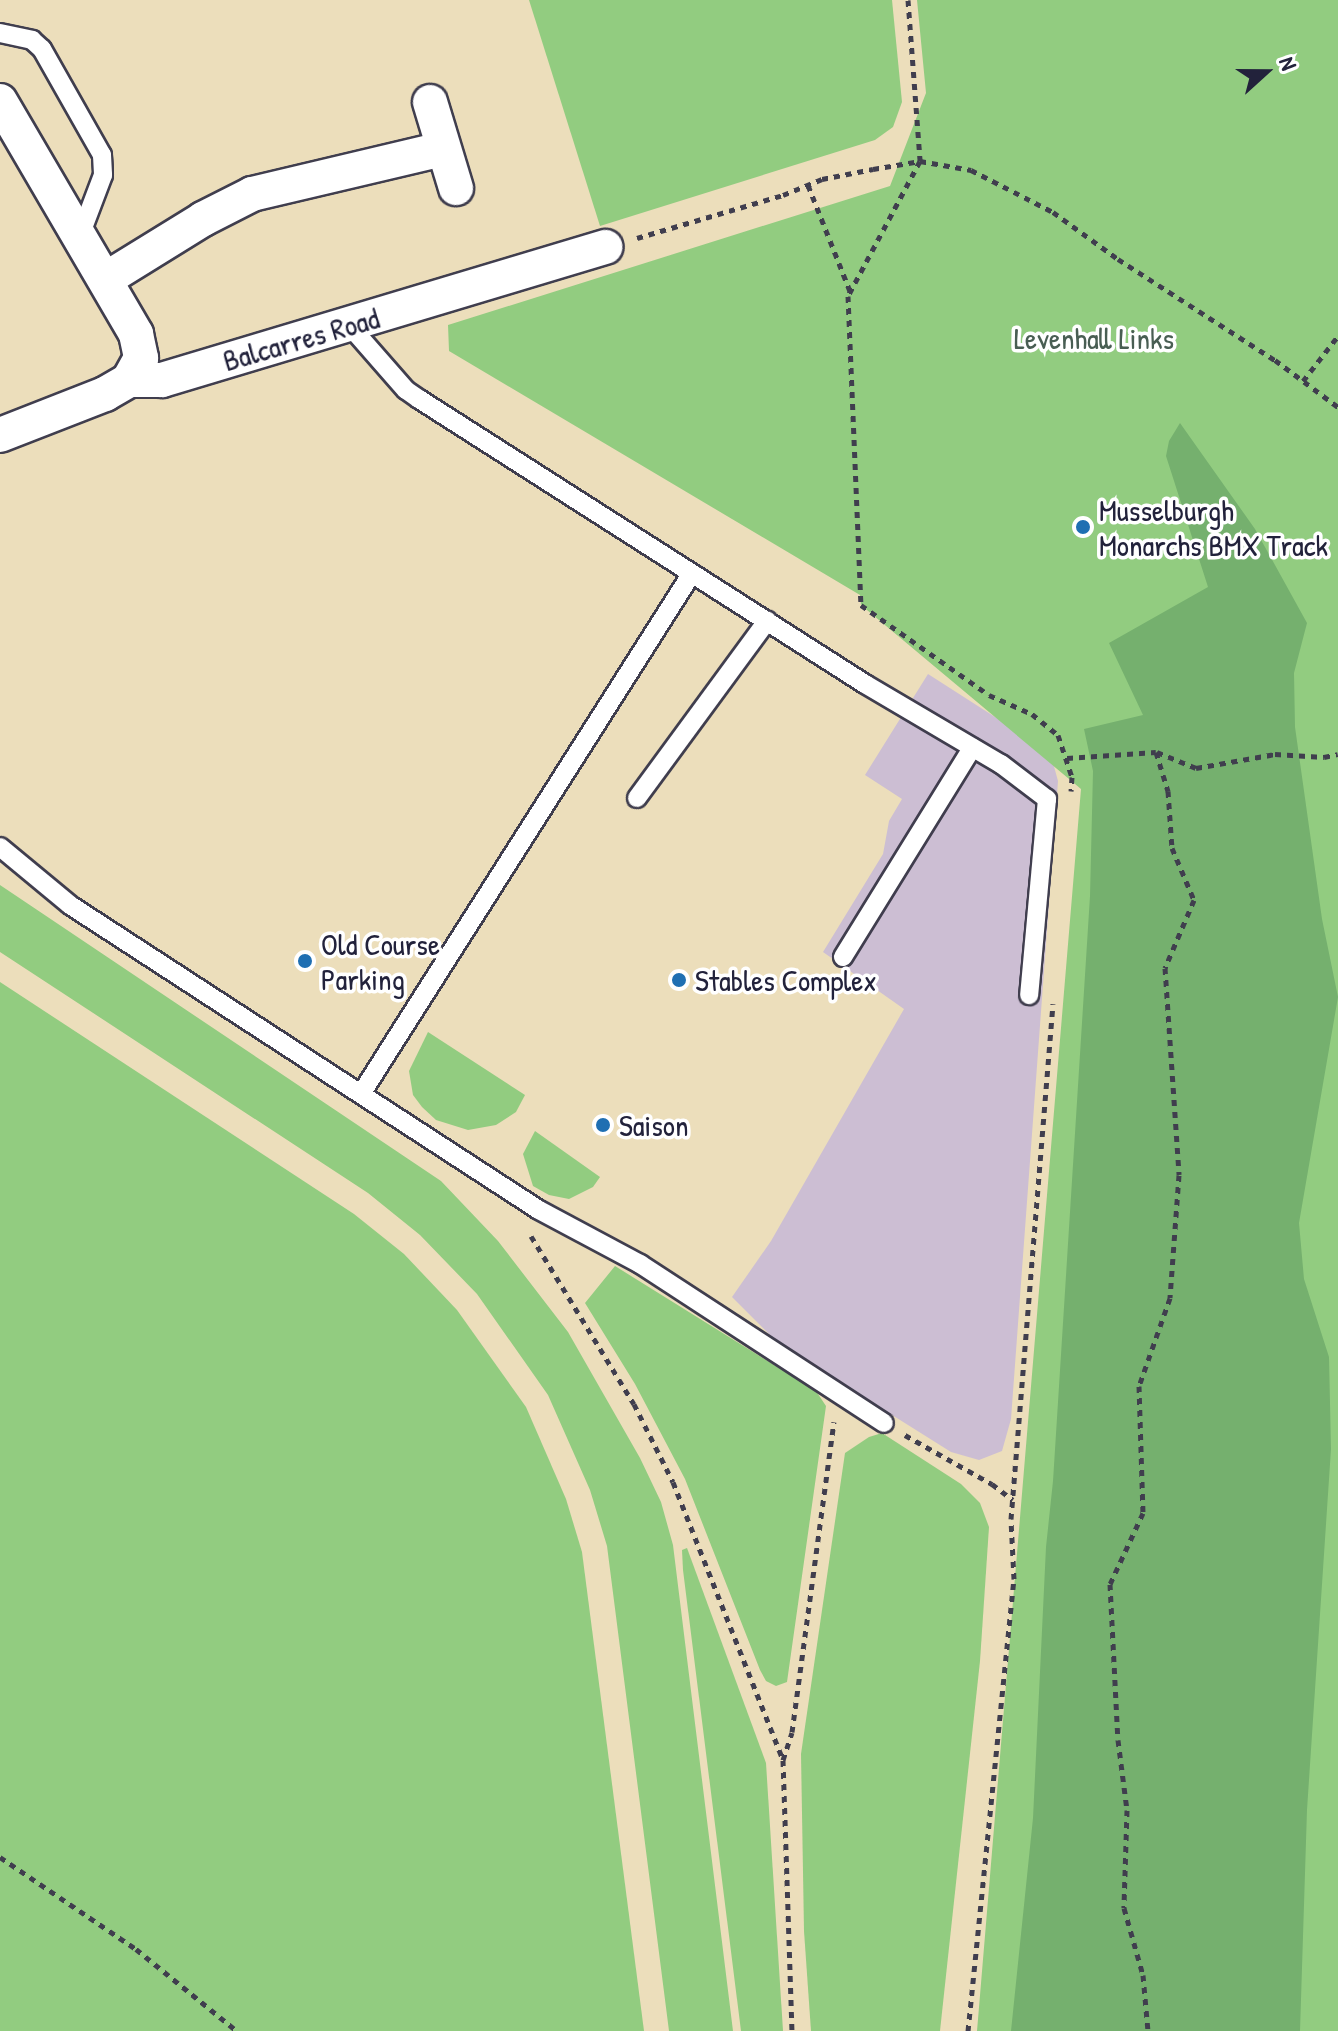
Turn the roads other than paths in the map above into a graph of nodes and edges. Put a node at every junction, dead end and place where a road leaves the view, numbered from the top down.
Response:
1 (0, 33) edge
2 (0, 101) edge
3 (430, 102) dead end
4 (442, 149) junction
5 (456, 188) dead end
6 (80, 236) junction
7 (606, 247) road end
8 (106, 279) junction
9 (349, 325) junction
10 (129, 380) junction
11 (0, 435) edge
12 (692, 573) junction
13 (767, 621) junction
14 (972, 748) junction
15 (637, 798) dead end
16 (0, 847) edge
17 (843, 957) dead end
18 (1029, 995) dead end
19 (361, 1094) junction
20 (884, 1423) road end

1 - 6 lane
2 - 6 street
3 - 4 street
4 - 5 street
4 - 8 street
6 - 8 street
7 - 9 street, Balcarres Road
8 - 10 street
9 - 10 street, Balcarres Road
9 - 12 lane
10 - 11 street, Balcarres Road
12 - 13 lane
12 - 19 lane
13 - 14 lane
13 - 15 lane
14 - 17 lane
14 - 18 lane
16 - 19 lane
19 - 20 lane

